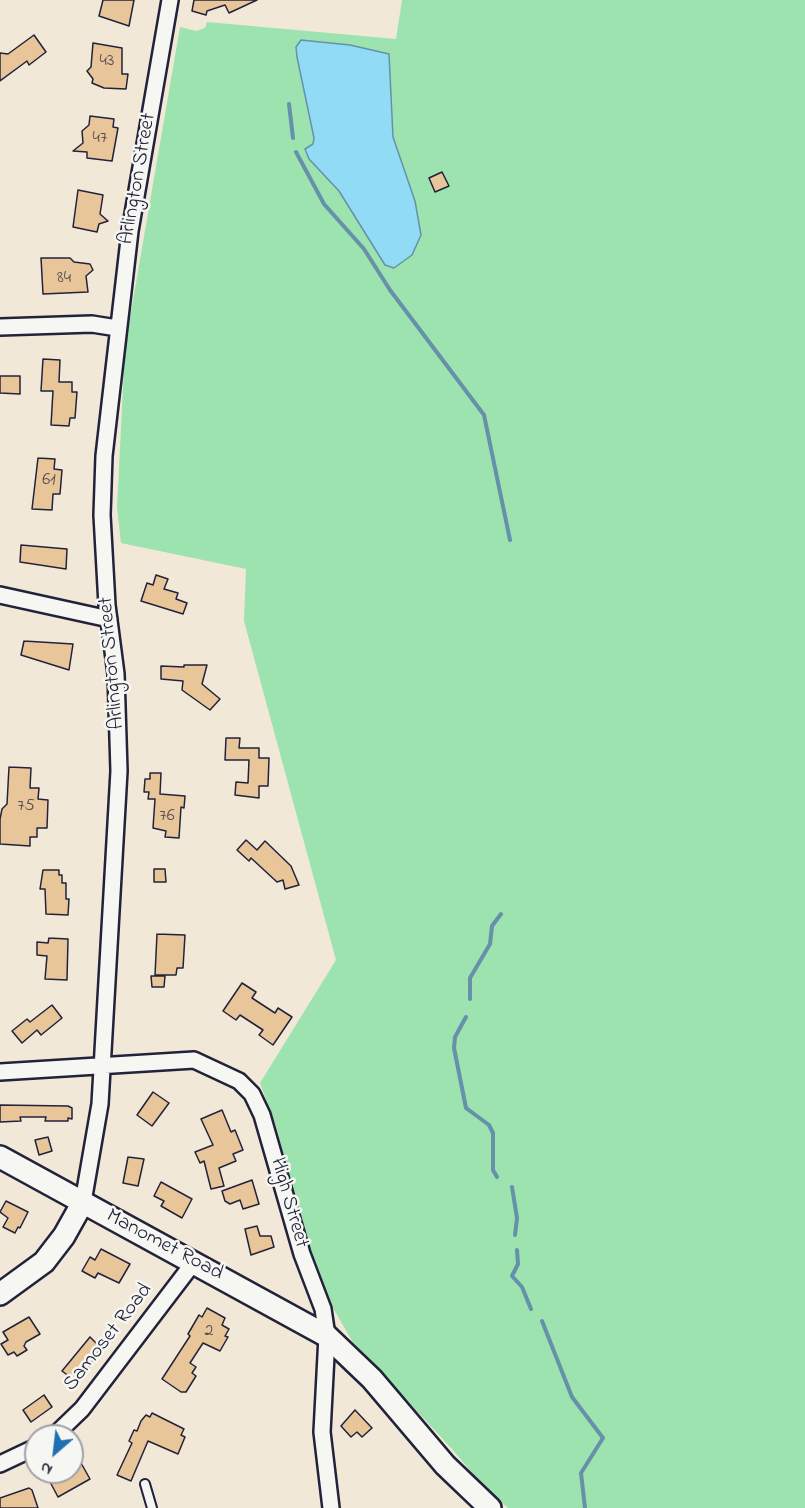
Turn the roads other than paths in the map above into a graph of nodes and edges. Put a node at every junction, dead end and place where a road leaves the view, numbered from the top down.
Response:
1 (170, 0) edge
2 (0, 327) edge
3 (117, 328) junction
4 (0, 595) edge
5 (109, 619) junction
6 (102, 1066) junction
7 (0, 1072) edge
8 (0, 1157) edge
9 (83, 1202) junction
10 (194, 1262) junction
11 (0, 1294) edge
12 (327, 1336) junction
13 (66, 1424) edge
14 (24, 1453) edge
15 (0, 1464) edge
16 (145, 1484) dead end
17 (152, 1508) edge
18 (331, 1508) edge
19 (490, 1508) edge

1 - 3 street, Arlington Street
2 - 3 street
3 - 5 street, Arlington Street
4 - 5 street
5 - 6 street, Arlington Street
6 - 7 street, High Street
6 - 9 street, Arlington Street
6 - 12 street, High Street
8 - 9 main road, Manomet Road
9 - 10 main road, Manomet Road
9 - 11 main road, Arlington Street
10 - 12 main road, Manomet Road
10 - 13 street, Samoset Road
12 - 18 street, High Street
12 - 19 main road
14 - 15 street
16 - 17 lane

